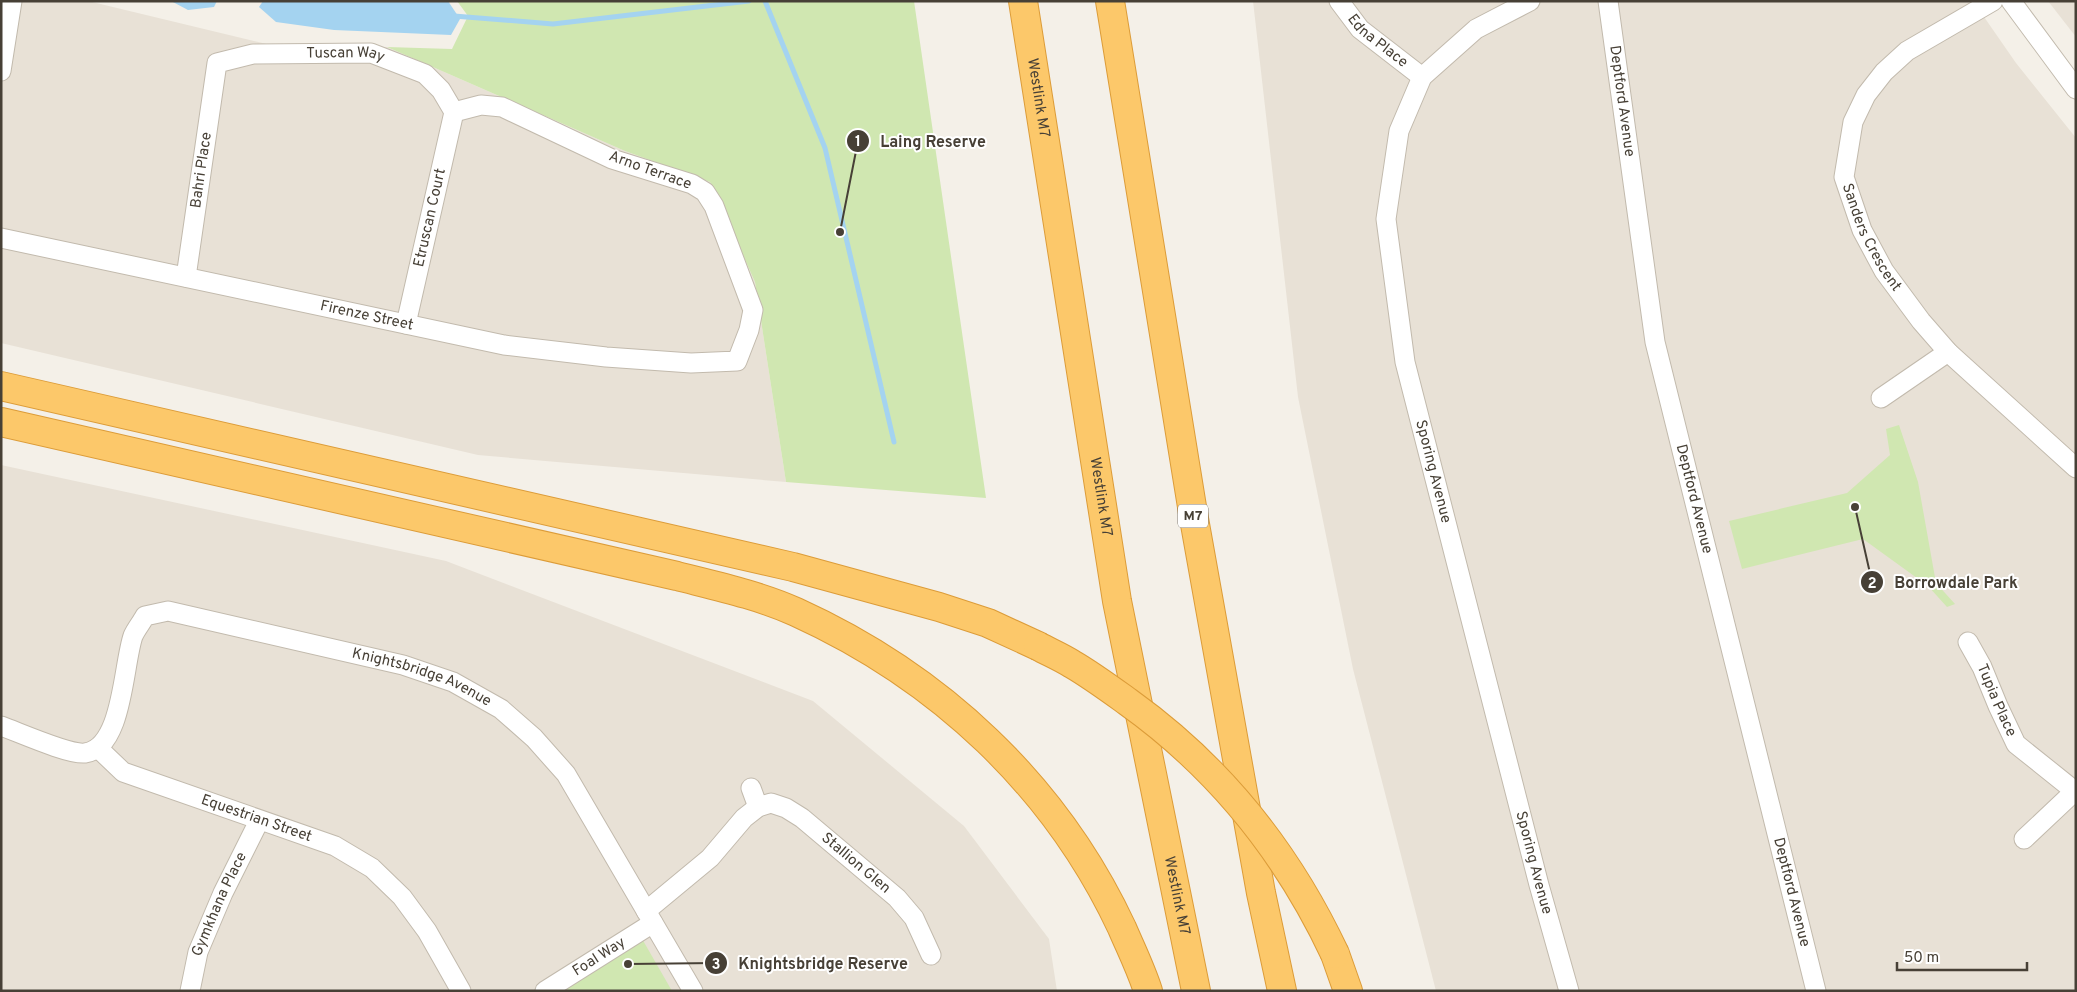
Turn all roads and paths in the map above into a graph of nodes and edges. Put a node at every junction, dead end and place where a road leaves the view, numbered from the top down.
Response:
1 (1022, 1) edge
2 (1110, 1) edge
3 (1339, 1) edge
4 (1530, 1) edge
5 (1608, 1) edge
6 (1993, 1) edge
7 (2011, 1) edge
8 (8, 2) edge
9 (217, 63) joint
10 (1, 71) edge
11 (1422, 77) junction
12 (2076, 89) edge
13 (454, 112) junction
14 (1, 238) edge
15 (186, 278) junction
16 (406, 324) junction
17 (1948, 352) junction
18 (737, 361) joint
19 (1, 386) edge
20 (1881, 398) dead end
21 (1, 422) edge
22 (33, 429) junction
23 (1, 441) edge
24 (2076, 468) edge
25 (1968, 642) dead end
26 (1, 726) edge
27 (98, 748) junction
28 (751, 788) dead end
29 (2075, 791) edge
30 (758, 806) junction
31 (259, 821) junction
32 (2024, 840) dead end
33 (650, 917) junction
34 (930, 955) dead end
35 (190, 991) edge
36 (461, 991) edge
37 (545, 991) edge
38 (693, 991) edge
39 (1148, 991) edge
40 (1196, 991) edge
41 (1282, 991) edge
42 (1348, 991) edge
43 (1569, 991) edge
44 (1816, 991) edge

1 - 40 highway, Westlink M7
2 - 41 highway, M7
3 - 11 street, Edna Place
4 - 11 street, Sporing Avenue
5 - 44 street, Deptford Avenue
6 - 17 street, Sanders Crescent
7 - 12 street
8 - 10 street
9 - 13 street, Tuscan Way
9 - 15 street, Bahri Place
11 - 43 street, Sporing Avenue
13 - 16 street, Etruscan Court
13 - 18 street, Arno Terrace
14 - 15 street, Firenze Street
15 - 16 street, Firenze Street
16 - 18 street, Firenze Street
17 - 20 street
17 - 24 street, Sanders Crescent
19 - 42 highway, bridge
21 - 22 highway
22 - 23 highway
22 - 39 highway
25 - 29 street, Tupia Place
26 - 27 street
27 - 31 street, Equestrian Street
27 - 33 street, Knightsbridge Avenue
28 - 30 street
29 - 32 street
30 - 33 street
30 - 34 street, Stallion Glen
31 - 35 street, Gymkhana Place
31 - 36 street, Equestrian Street
33 - 37 street, Foal Way
33 - 38 street, Knightsbridge Avenue

